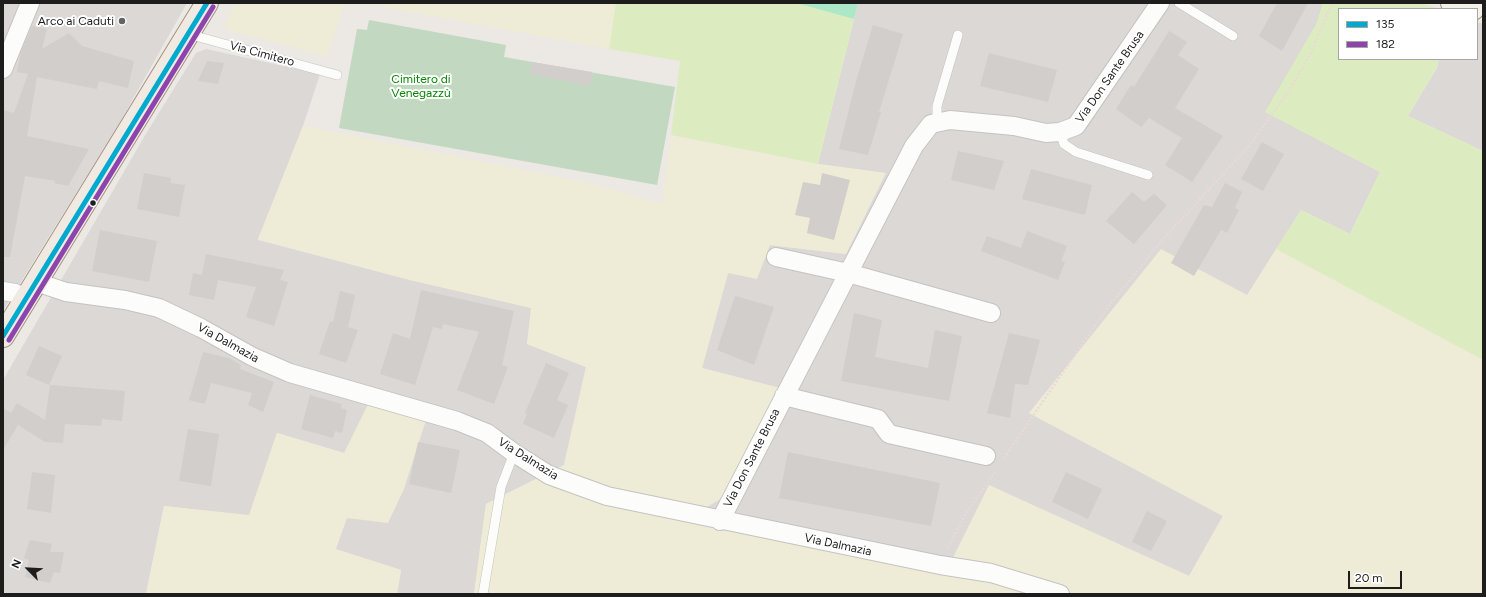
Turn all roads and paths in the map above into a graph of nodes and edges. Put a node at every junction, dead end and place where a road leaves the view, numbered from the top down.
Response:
1 (30, 3) edge
2 (206, 3) edge
3 (1160, 3) edge
4 (1179, 3) edge
5 (1332, 3) edge
6 (1452, 3) edge
7 (1470, 8) edge
8 (187, 34) junction
9 (958, 35) dead end
10 (1233, 36) dead end
11 (3, 69) edge
12 (337, 75) dead end
13 (937, 123) junction
14 (1060, 132) junction
15 (1148, 175) dead end
16 (776, 257) dead end
17 (848, 273) junction
18 (31, 290) junction
19 (3, 291) edge
20 (991, 312) dead end
21 (3, 336) edge
22 (784, 396) junction
23 (514, 453) junction
24 (994, 463) junction
25 (720, 521) junction
26 (940, 565) junction
27 (483, 594) edge
28 (1060, 594) edge

1 - 11 street
2 - 8 main road
3 - 14 street, Via Don Sante Brusa
4 - 10 lane
5 - 24 path
6 - 7 street
8 - 12 lane, Via Cimitero
8 - 18 main road
9 - 13 lane
13 - 14 street, Via Don Sante Brusa
13 - 17 street, Via Don Sante Brusa
14 - 15 lane
16 - 17 street
17 - 20 street
17 - 22 street, Via Don Sante Brusa
18 - 19 street, Via Dalmazia
18 - 21 main road
18 - 23 street, Via Dalmazia
22 - 24 street, Via Don Sante Brusa
22 - 25 street, Via Don Sante Brusa
23 - 25 street, Via Dalmazia
23 - 27 lane
24 - 26 path
25 - 26 street, Via Dalmazia
26 - 28 street, Via Dalmazia

